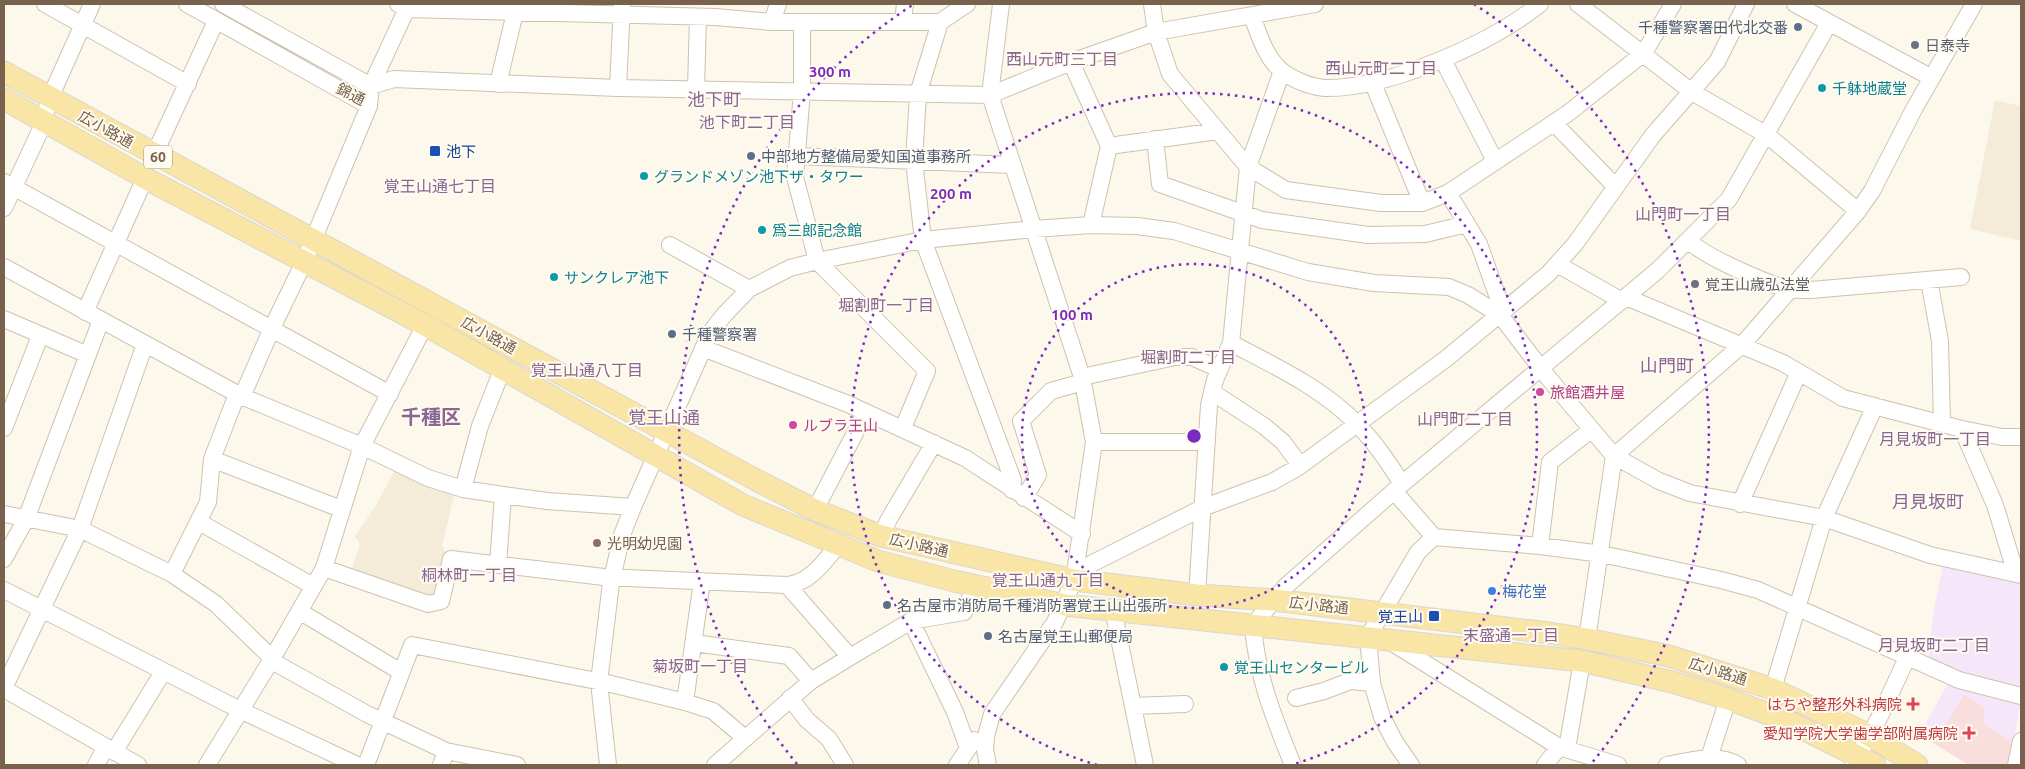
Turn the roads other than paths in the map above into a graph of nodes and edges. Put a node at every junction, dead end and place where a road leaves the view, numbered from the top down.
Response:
1 (45, 4) edge
2 (92, 4) edge
3 (187, 4) edge
4 (223, 4) edge
5 (778, 4) edge
6 (904, 4) edge
7 (966, 4) edge
8 (1001, 4) edge
9 (1152, 4) edge
10 (1310, 4) edge
11 (1540, 4) edge
12 (1578, 4) edge
13 (1672, 4) edge
14 (1746, 4) edge
15 (1795, 4) edge
16 (1974, 4) edge
17 (405, 5) edge
18 (516, 8) edge
19 (621, 10) edge
20 (696, 10) edge
21 (1252, 16) junction
22 (903, 21) junction
23 (216, 22) junction
24 (772, 22) junction
25 (802, 22) junction
26 (940, 22) junction
27 (1830, 22) junction
28 (83, 26) junction
29 (1156, 32) junction
30 (1644, 53) junction
31 (1442, 60) junction
32 (1071, 62) junction
33 (381, 63) junction
34 (1282, 71) junction
35 (4, 72) edge
36 (1932, 78) junction
37 (394, 79) junction
38 (1372, 81) junction
39 (188, 84) junction
40 (498, 84) junction
41 (371, 86) junction
42 (618, 88) junction
43 (696, 88) junction
44 (802, 91) junction
45 (1692, 92) junction
46 (918, 94) junction
47 (990, 95) junction
48 (50, 98) junction
49 (4, 99) edge
50 (369, 106) junction
51 (42, 121) junction
52 (1554, 122) junction
53 (1218, 132) junction
54 (1767, 135) junction
55 (1155, 139) junction
56 (1109, 146) junction
57 (154, 155) junction
58 (798, 156) junction
59 (914, 161) junction
60 (1495, 161) junction
61 (1012, 165) junction
62 (1248, 167) junction
63 (146, 178) junction
64 (8, 185) edge
65 (1616, 186) junction
66 (1448, 193) junction
67 (1422, 203) junction
68 (4, 208) edge
69 (1858, 211) junction
70 (1243, 214) junction
71 (1467, 224) junction
72 (1091, 225) junction
73 (1034, 230) junction
74 (923, 240) junction
75 (312, 241) junction
76 (1689, 242) junction
77 (116, 244) junction
78 (670, 245) dead end
79 (1240, 251) junction
80 (817, 260) junction
81 (304, 262) junction
82 (1557, 264) junction
83 (4, 267) edge
84 (1961, 277) dead end
85 (1929, 280) junction
86 (749, 289) junction
87 (1790, 289) junction
88 (1624, 299) junction
89 (85, 312) junction
90 (1500, 315) junction
91 (4, 319) edge
92 (101, 320) junction
93 (425, 326) junction
94 (272, 328) junction
95 (40, 336) junction
96 (1230, 343) junction
97 (145, 344) junction
98 (1742, 345) junction
99 (703, 348) junction
100 (88, 355) junction
101 (1541, 368) junction
102 (1219, 369) junction
103 (502, 370) junction
104 (1799, 372) junction
105 (1083, 380) junction
106 (1212, 392) junction
107 (390, 394) junction
108 (241, 396) junction
109 (1875, 406) junction
110 (866, 412) junction
111 (1356, 423) junction
112 (1942, 424) junction
113 (4, 428) edge
114 (903, 428) junction
115 (1962, 429) junction
116 (1591, 430) junction
117 (666, 432) junction
118 (2021, 437) edge
119 (1094, 442) junction
120 (1207, 442) junction
121 (934, 443) junction
122 (362, 446) junction
123 (655, 456) junction
124 (1614, 456) junction
125 (212, 459) junction
126 (1300, 466) junction
127 (1398, 487) junction
128 (462, 489) junction
129 (1018, 494) junction
130 (503, 495) junction
131 (1740, 504) junction
132 (633, 507) junction
133 (1202, 508) junction
134 (341, 509) junction
135 (815, 510) junction
136 (4, 514) edge
137 (1824, 518) junction
138 (26, 519) junction
139 (200, 522) junction
140 (80, 528) junction
141 (1082, 534) junction
142 (881, 536) junction
143 (1434, 537) junction
144 (838, 545) junction
145 (1540, 546) junction
146 (1602, 554) junction
147 (4, 559) edge
148 (498, 565) junction
149 (324, 568) junction
150 (172, 574) junction
151 (2018, 574) edge
152 (613, 577) junction
153 (1074, 580) junction
154 (702, 581) junction
155 (787, 585) junction
156 (313, 586) junction
157 (975, 586) junction
158 (4, 590) edge
159 (1197, 594) junction
160 (1274, 600) junction
161 (1064, 605) junction
162 (1113, 609) junction
163 (1796, 609) junction
164 (41, 610) junction
165 (299, 611) junction
166 (1380, 612) junction
167 (911, 621) junction
168 (1253, 625) junction
169 (1378, 638) junction
170 (1588, 639) junction
171 (694, 643) junction
172 (850, 657) junction
173 (1907, 658) junction
174 (272, 659) junction
175 (1582, 661) junction
176 (163, 672) junction
177 (400, 672) junction
178 (811, 681) junction
179 (600, 682) junction
180 (1372, 683) junction
181 (4, 689) edge
182 (1773, 689) junction
183 (2021, 696) edge
184 (790, 698) junction
185 (1296, 698) dead end
186 (1728, 699) junction
187 (685, 702) junction
188 (1185, 704) dead end
189 (1133, 706) junction
190 (240, 710) junction
191 (992, 714) junction
192 (382, 721) junction
193 (1869, 735) junction
194 (744, 738) junction
195 (2021, 741) edge
196 (968, 748) junction
197 (1563, 748) junction
198 (110, 750) junction
199 (444, 758) edge
200 (1709, 758) junction
201 (1862, 762) edge
202 (98, 764) edge
203 (138, 765) edge
204 (207, 765) edge
205 (357, 765) edge
206 (366, 765) edge
207 (508, 765) edge
208 (608, 765) edge
209 (715, 765) edge
210 (845, 765) edge
211 (957, 765) edge
212 (988, 765) edge
213 (1145, 765) edge
214 (1294, 765) edge
215 (1411, 765) edge
216 (1545, 765) edge
217 (1618, 765) edge
218 (1667, 765) edge
219 (1738, 765) edge
220 (1918, 765) edge
221 (2016, 765) edge

1 - 28 street
2 - 28 street
3 - 23 street, 錦通
4 - 41 street, 錦通
5 - 24 street
6 - 22 street
7 - 26 street
8 - 47 street
9 - 29 street
10 - 21 street
11 - 31 street
12 - 30 street
13 - 30 street
14 - 45 street
15 - 27 street
16 - 36 street
17 - 18 street
17 - 33 street
18 - 19 street
18 - 40 street
19 - 20 street
19 - 42 street
20 - 24 street
20 - 43 street
21 - 29 street
21 - 34 street
22 - 25 street
22 - 26 street
23 - 39 street
23 - 50 street, 錦通
24 - 25 street
25 - 44 street
26 - 46 street
27 - 36 street
27 - 54 street
28 - 39 street
28 - 48 street
29 - 32 street
29 - 53 street
30 - 45 street
30 - 52 street
31 - 38 street
31 - 60 street
32 - 47 street
32 - 56 street
33 - 37 street
33 - 41 street
34 - 38 street
34 - 62 street
35 - 48 main road, 広小路通 / 60
36 - 69 street
37 - 40 street
37 - 41 street, 錦通
37 - 50 street, 錦通
38 - 67 street
39 - 57 street
40 - 42 street
41 - 50 street
42 - 43 street
43 - 44 street
44 - 46 street
44 - 58 street
45 - 54 street
45 - 65 street
46 - 47 street
46 - 59 street
47 - 61 street
48 - 51 street
48 - 57 main road, 広小路通 / 60
49 - 51 main road, 広小路通 / 60
50 - 75 street
51 - 63 main road, 広小路通 / 60
51 - 64 street
52 - 60 street
52 - 65 street
53 - 55 street
53 - 62 street
54 - 69 street
54 - 76 street
55 - 56 street
55 - 70 street
56 - 72 street
57 - 75 main road, 広小路通 / 60
58 - 59 street
58 - 80 street
59 - 61 street
59 - 74 street
60 - 66 street
61 - 73 street
62 - 67 street
62 - 70 street
63 - 77 street
63 - 81 main road, 広小路通 / 60
64 - 68 street
64 - 77 street
65 - 82 street
66 - 67 street
66 - 71 street
69 - 87 street
70 - 71 street
70 - 79 street
71 - 90 street
72 - 73 street
72 - 79 street
73 - 74 street
73 - 105 street
74 - 80 street
74 - 129 street
75 - 81 street
75 - 117 main road, 広小路通 / 60
76 - 87 street
76 - 88 street
77 - 89 street
77 - 94 street
78 - 86 street
79 - 90 street
79 - 96 street
80 - 86 street
80 - 114 street
81 - 93 main road, 広小路通 / 60
81 - 94 street
82 - 88 street
82 - 90 street
83 - 89 street
84 - 85 street
85 - 87 street
85 - 112 street
86 - 99 street
87 - 98 street
88 - 98 street
88 - 101 street
89 - 92 street
90 - 101 street
90 - 111 street
91 - 95 street
92 - 97 street
92 - 100 street
93 - 103 main road, 広小路通 / 60
93 - 107 street
94 - 107 street
94 - 108 street
95 - 100 street
95 - 113 street
96 - 102 street
96 - 111 street
97 - 108 street
97 - 140 street
98 - 104 street
98 - 124 street
99 - 110 street
99 - 117 street
100 - 138 street
101 - 116 street
101 - 127 street
102 - 105 street
102 - 106 street
103 - 123 main road, 広小路通 / 60
103 - 128 street
104 - 109 street
104 - 131 street
105 - 119 street
105 - 129 street
106 - 120 street
106 - 126 street
107 - 122 street
108 - 122 street
108 - 125 street
109 - 112 street
109 - 137 street
110 - 114 street
110 - 135 street
111 - 126 street
111 - 127 street
112 - 115 street
114 - 121 street
115 - 118 street
115 - 151 street
116 - 124 street
116 - 145 street
117 - 123 street
117 - 135 main road, 広小路通 / 60
119 - 120 street
119 - 141 street
120 - 133 street
121 - 129 street
121 - 142 street
122 - 128 street
122 - 134 street
123 - 132 street
123 - 144 main road, 広小路通 / 60
124 - 131 street
124 - 146 street
125 - 134 street
125 - 139 street
126 - 133 street
127 - 143 street
127 - 160 street
128 - 130 street
129 - 141 street
130 - 132 street
130 - 148 street
131 - 137 street
132 - 152 street
133 - 153 street
133 - 159 street
134 - 149 street
135 - 142 main road, 広小路通 / 60
136 - 138 street
137 - 151 street
137 - 163 street
138 - 140 street
138 - 147 street
139 - 150 street
139 - 156 street
140 - 150 street
140 - 164 street
141 - 153 street
142 - 153 main road, 広小路通 / 60
143 - 145 street
143 - 166 street
144 - 155 street
144 - 157 main road, 広小路通 / 60
145 - 146 street
146 - 163 street
146 - 170 street
148 - 149 street
148 - 152 street
149 - 156 street
150 - 174 street
152 - 154 street
152 - 179 street
153 - 159 main road, 広小路通 / 60
153 - 161 street
154 - 155 street
154 - 171 street
155 - 172 street
156 - 165 street
157 - 161 main road, 広小路通 / 60
157 - 167 street
158 - 164 street
159 - 160 main road, 広小路通 / 60
160 - 166 main road, 広小路通 / 60
160 - 168 street
161 - 162 main road, 広小路通 / 60
161 - 191 street
162 - 168 main road, 広小路通 / 60
162 - 189 street
163 - 173 street
163 - 182 street
164 - 176 street
164 - 181 street
165 - 174 street
165 - 177 street
166 - 169 street
166 - 170 main road, 広小路通 / 60
167 - 172 street
167 - 196 street
168 - 169 main road, 広小路通 / 60
168 - 214 street
169 - 175 main road, 広小路通 / 60
169 - 180 street
169 - 197 street
170 - 182 main road, 広小路通 / 60
171 - 178 street
171 - 187 street
172 - 178 street
173 - 183 street
173 - 193 street
174 - 190 street
174 - 192 street
175 - 186 main road, 広小路通 / 60
175 - 197 street
176 - 190 street
176 - 198 street
177 - 179 street
177 - 192 street
178 - 184 street
179 - 187 street
179 - 208 street
180 - 185 street
180 - 215 street
181 - 198 street
182 - 193 main road, 広小路通 / 60
184 - 194 street
184 - 210 street
186 - 200 street
186 - 201 main road, 広小路通 / 60
187 - 194 street
188 - 189 street
189 - 213 street
190 - 204 street
190 - 205 street
191 - 196 street
191 - 212 street
192 - 199 street
192 - 206 street
193 - 201 street
193 - 220 main road, 広小路通 / 60
194 - 209 street
195 - 221 street
196 - 211 street
197 - 216 street
197 - 217 street
198 - 202 street
198 - 203 street
199 - 207 street
200 - 218 street
200 - 219 street

